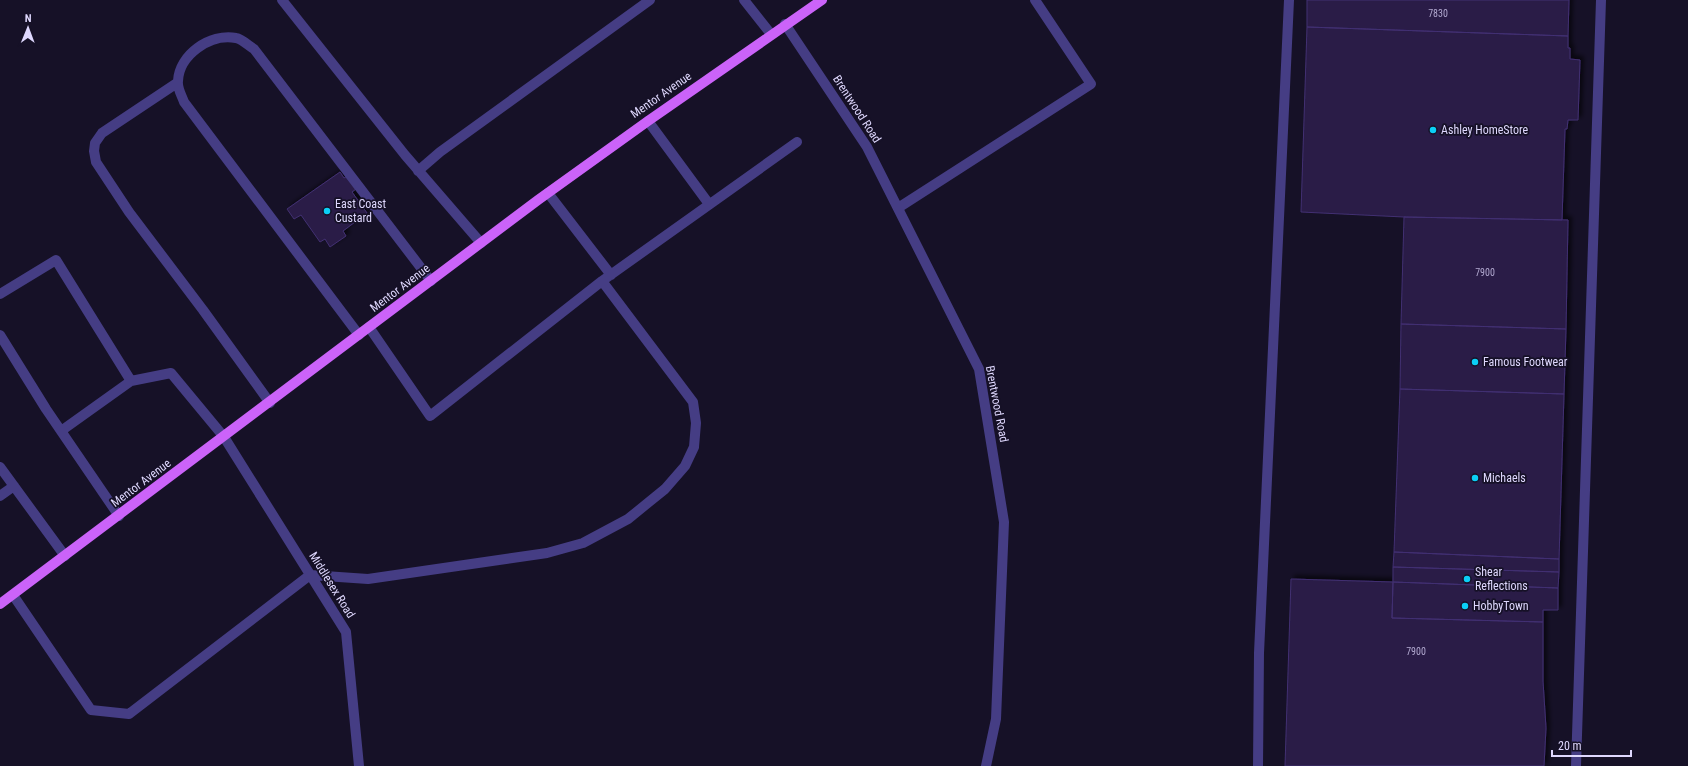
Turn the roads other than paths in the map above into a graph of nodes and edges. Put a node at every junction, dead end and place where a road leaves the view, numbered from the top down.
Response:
1 (282, 0) edge
2 (650, 0) edge
3 (744, 0) edge
4 (1035, 0) edge
5 (1289, 0) edge
6 (1601, 0) edge
7 (815, 2) edge
8 (785, 24) junction
9 (771, 34) junction
10 (177, 83) junction
11 (648, 121) junction
12 (797, 142) dead end
13 (418, 171) junction
14 (548, 193) junction
15 (710, 204) junction
16 (898, 208) junction
17 (481, 243) junction
18 (611, 275) junction
19 (431, 281) junction
20 (602, 281) junction
21 (0, 294) edge
22 (369, 327) junction
23 (0, 335) edge
24 (359, 336) junction
25 (131, 381) junction
26 (270, 403) junction
27 (61, 432) junction
28 (224, 437) junction
29 (0, 467) edge
30 (14, 486) junction
31 (0, 496) edge
32 (119, 516) junction
33 (65, 556) junction
34 (310, 575) junction
35 (13, 595) junction
36 (0, 604) edge
37 (359, 766) edge
38 (986, 766) edge
39 (1258, 766) edge
40 (1576, 766) edge

1 - 13 street
2 - 13 street
3 - 9 street
4 - 16 street
5 - 39 street
6 - 40 street
7 - 8 main road, Mentor Avenue
8 - 9 main road, Mentor Avenue
8 - 16 street, Brentwood Road
9 - 11 main road, Mentor Avenue
10 - 19 street
10 - 24 street
10 - 26 street
11 - 14 main road, Mentor Avenue
11 - 15 street
12 - 15 street
13 - 17 street
14 - 17 main road, Mentor Avenue
14 - 18 street
15 - 18 street
16 - 38 street, Brentwood Road
17 - 19 main road, Mentor Avenue
18 - 20 street
19 - 22 main road, Mentor Avenue
20 - 22 street
20 - 34 street
21 - 25 street
22 - 24 main road, Mentor Avenue
23 - 27 street
24 - 26 main road, Mentor Avenue
25 - 27 street
25 - 28 street, Middlesex Road
26 - 28 main road, Mentor Avenue
27 - 32 street
28 - 32 main road, Mentor Avenue
28 - 34 street, Middlesex Road
29 - 30 street
30 - 31 street
30 - 33 street
32 - 33 main road, Mentor Avenue
33 - 35 main road, Mentor Avenue
34 - 35 street
34 - 37 street, Middlesex Road
35 - 36 main road, Mentor Avenue

